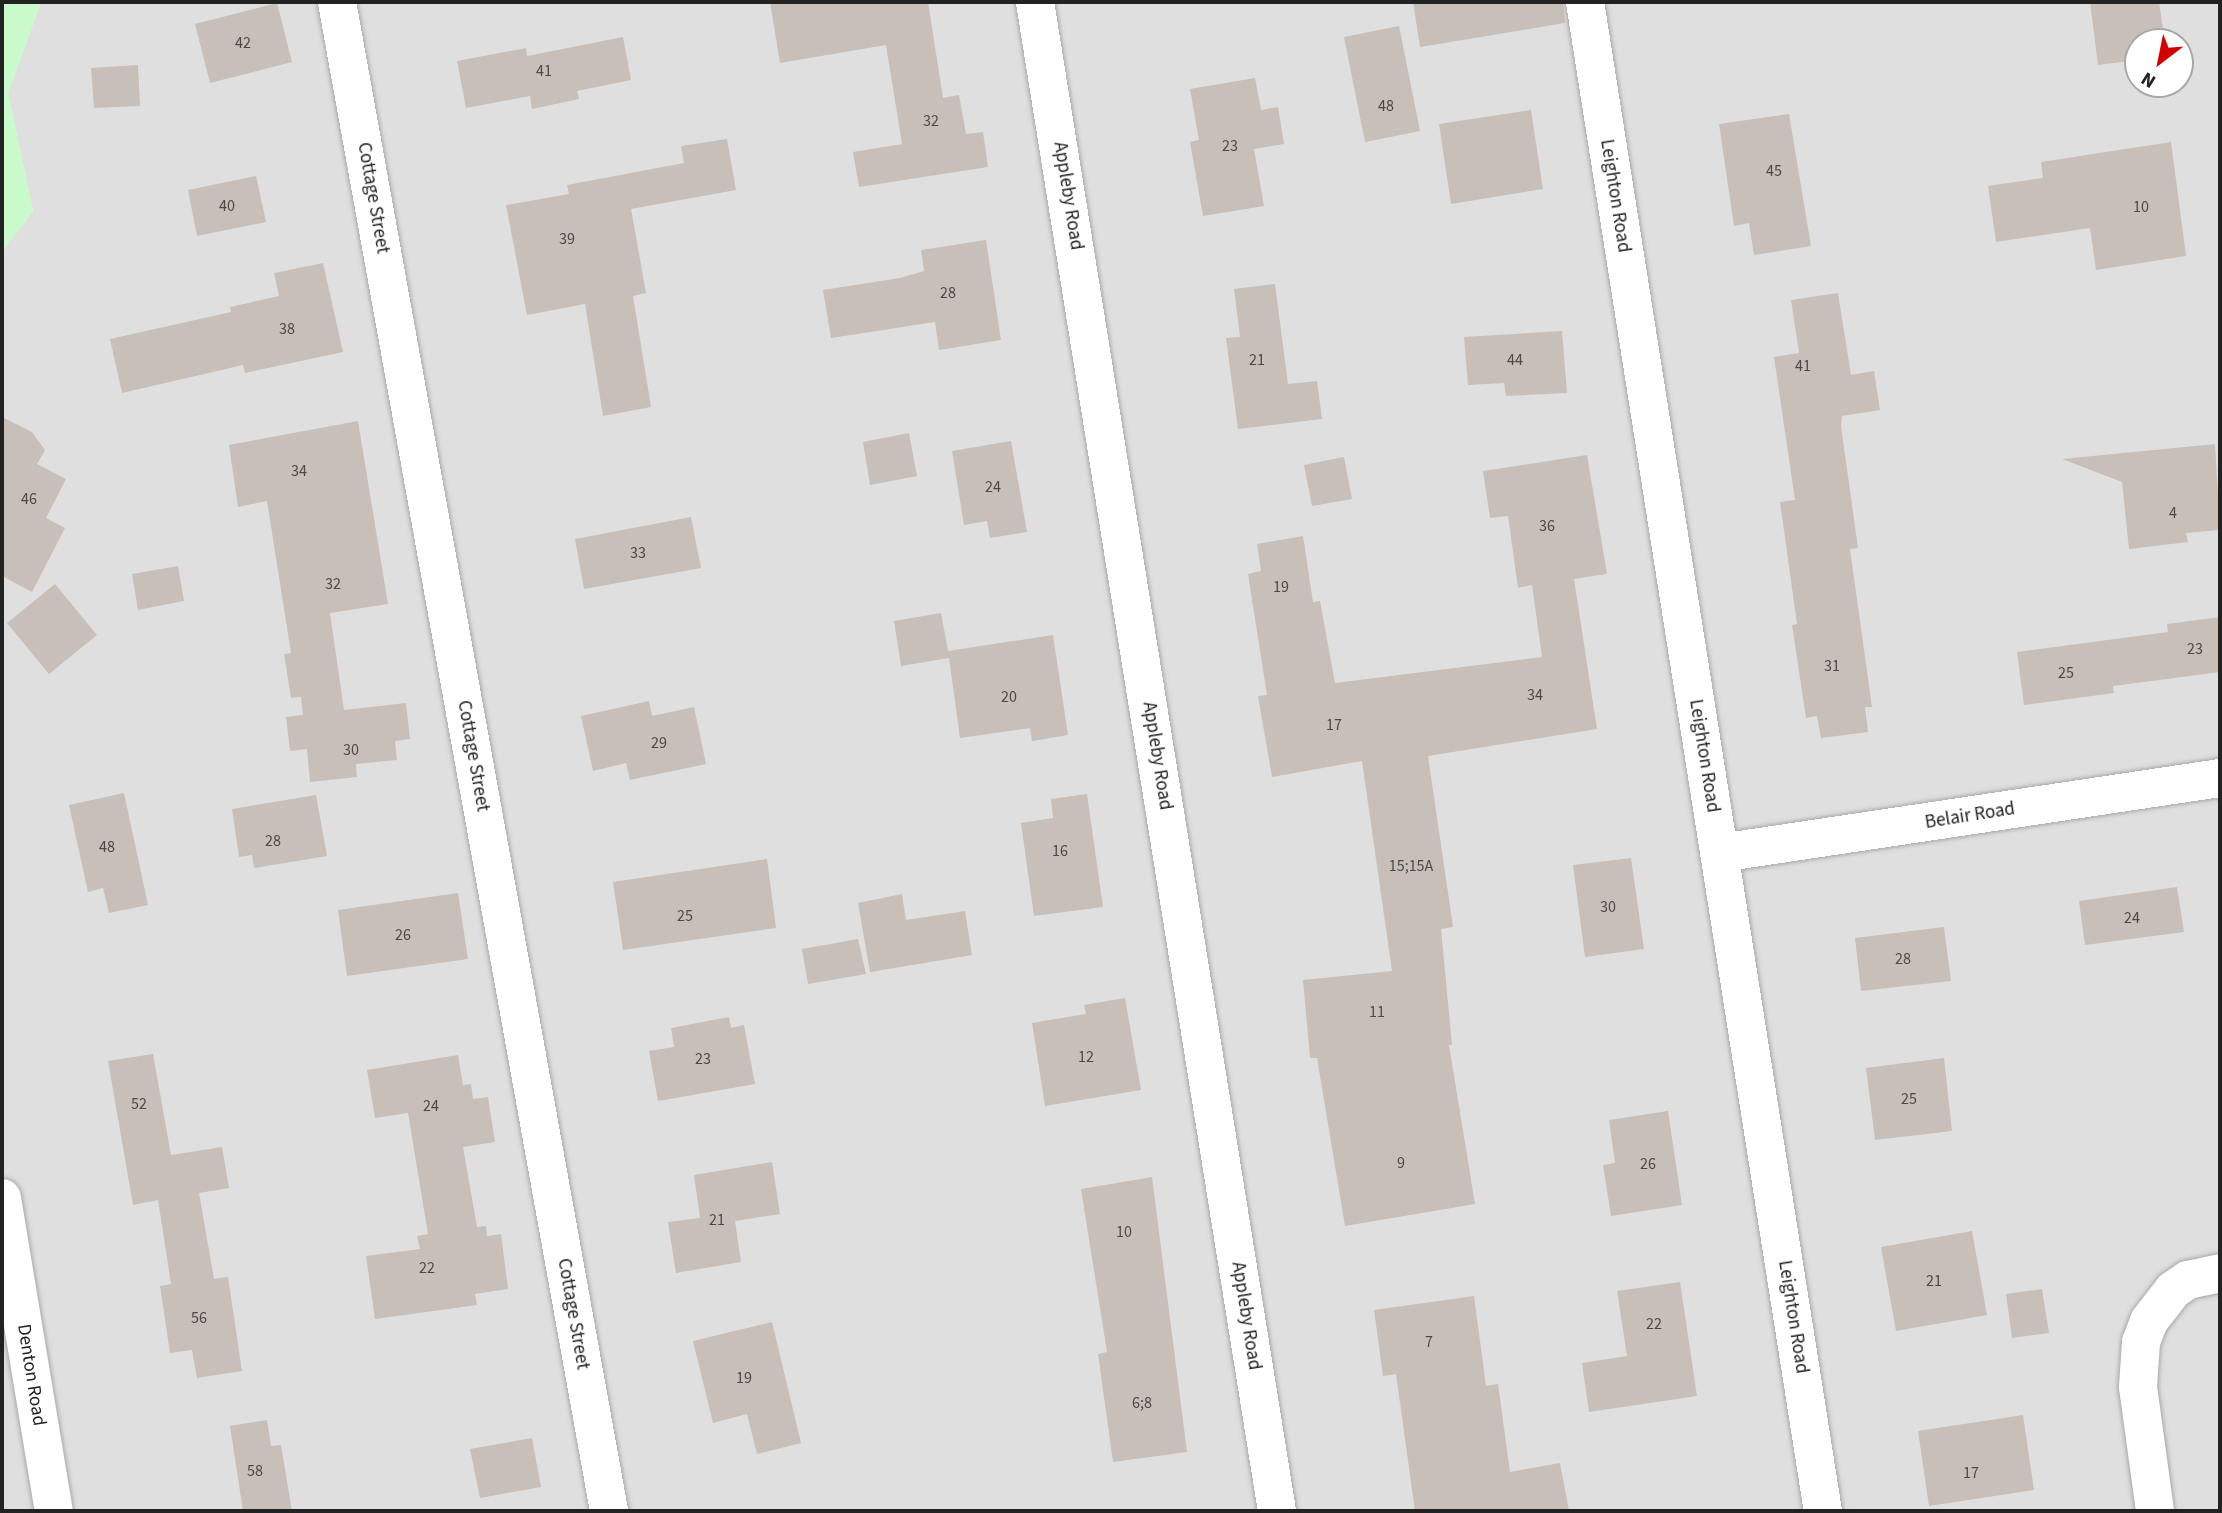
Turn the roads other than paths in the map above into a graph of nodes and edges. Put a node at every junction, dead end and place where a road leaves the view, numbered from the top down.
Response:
1 (337, 2) edge
2 (1035, 2) edge
3 (1585, 2) edge
4 (2220, 778) edge
5 (1720, 853) junction
6 (2, 1198) edge
7 (2220, 1273) edge
8 (54, 1511) edge
9 (609, 1511) edge
10 (1277, 1511) edge
11 (1824, 1511) edge
12 (2155, 1511) edge

1 - 9 street, Cottage Street
2 - 10 street, Appleby Road
3 - 5 street, Leighton Road
4 - 5 street, Belair Road
5 - 11 street, Leighton Road
6 - 8 street, Denton Road
7 - 12 street

